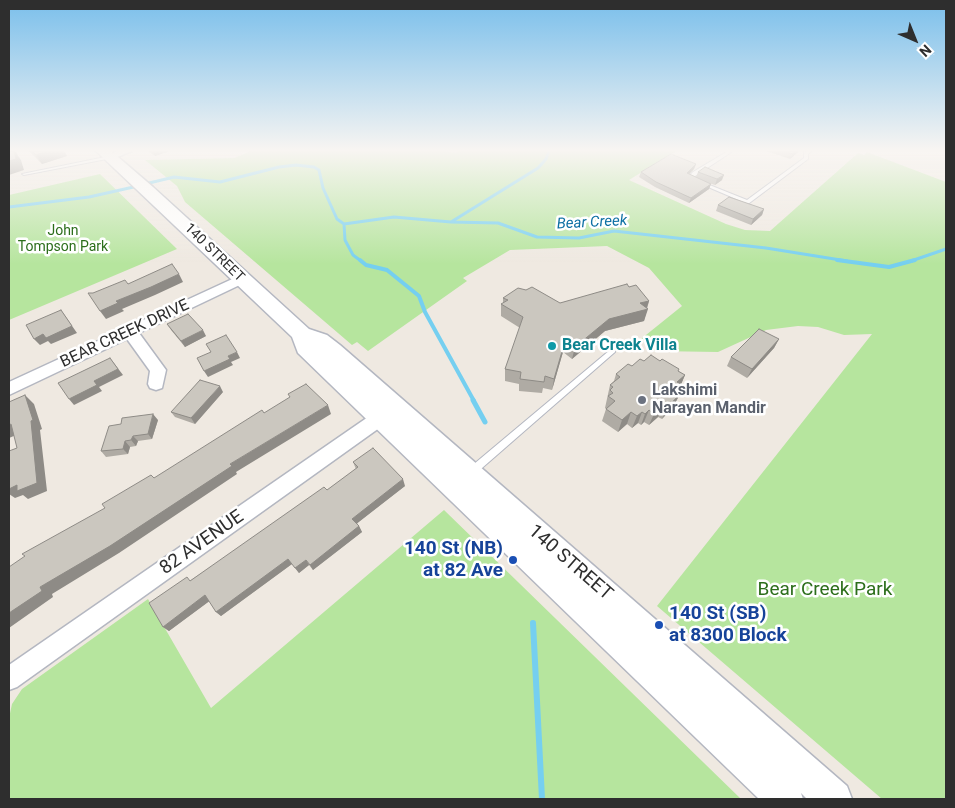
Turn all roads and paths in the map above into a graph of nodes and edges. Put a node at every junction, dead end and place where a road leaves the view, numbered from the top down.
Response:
1 (147, 189) edge
2 (715, 189) edge
3 (766, 189) edge
4 (241, 280) junction
5 (130, 332) junction
6 (612, 352) dead end
7 (156, 384) dead end
8 (9, 389) edge
9 (388, 413) junction
10 (469, 473) junction
11 (9, 679) edge
12 (785, 799) edge
13 (834, 799) edge

1 - 4 main road, 140 STREET
2 - 3 lane
4 - 5 street, BEAR CREEK DRIVE
4 - 9 main road, 140 STREET
5 - 7 street
5 - 8 street, BEAR CREEK DRIVE
6 - 10 lane
9 - 10 main road, 140 STREET
9 - 11 street, 82 AVENUE
9 - 12 main road, 140 STREET
10 - 13 main road, 140 STREET

